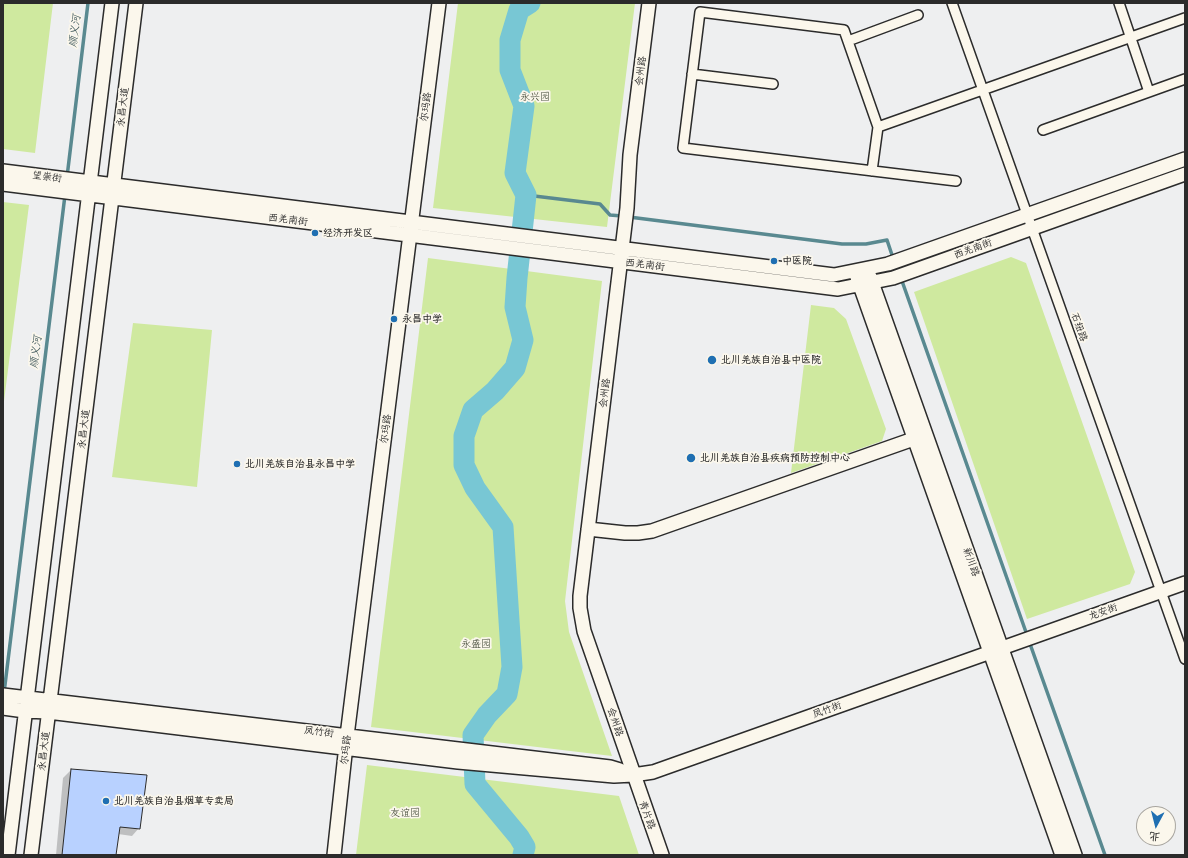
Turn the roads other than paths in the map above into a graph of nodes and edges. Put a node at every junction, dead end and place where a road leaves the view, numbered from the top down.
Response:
1 (112, 3) edge
2 (136, 3) edge
3 (439, 3) edge
4 (649, 3) edge
5 (952, 3) edge
6 (1119, 3) edge
7 (918, 15) dead end
8 (1185, 18) edge
9 (1131, 38) junction
10 (848, 40) junction
11 (692, 74) junction
12 (1185, 79) edge
13 (773, 84) dead end
14 (983, 90) junction
15 (1150, 92) junction
16 (878, 127) junction
17 (1043, 130) dead end
18 (1185, 159) edge
19 (3, 171) edge
20 (872, 171) junction
21 (1185, 174) edge
22 (956, 181) dead end
23 (3, 184) edge
24 (49, 184) junction
25 (83, 188) junction
26 (113, 192) junction
27 (1028, 215) junction
28 (1032, 228) junction
29 (411, 229) junction
30 (499, 240) junction
31 (622, 255) junction
32 (861, 270) junction
33 (866, 283) junction
34 (920, 436) junction
35 (588, 529) junction
36 (1185, 583) edge
37 (1161, 592) junction
38 (1020, 642) joint
39 (996, 650) junction
40 (1185, 659) edge
41 (8, 695) edge
42 (26, 704) junction
43 (50, 706) junction
44 (7, 709) edge
45 (347, 742) junction
46 (633, 775) junction
47 (8, 855) edge
48 (31, 855) edge
49 (334, 855) edge
50 (662, 855) edge
51 (1062, 855) edge
52 (1075, 855) edge

1 - 25 main road
2 - 26 main road, 永昌大道
3 - 29 main road, 尔玛路
4 - 31 main road, 会州路
5 - 14 street, 石纽路
6 - 9 street
7 - 10 street
8 - 9 street
9 - 14 street
9 - 15 street
10 - 11 street
10 - 16 street
11 - 13 street
11 - 20 street
12 - 15 street
14 - 16 street
14 - 27 street, 石纽路
15 - 17 street
16 - 20 street
18 - 27 main road, 西羌南街
19 - 24 main road, 望崇街
20 - 22 street
21 - 28 main road, 西羌南街
23 - 24 main road, 望崇街
24 - 25 main road, 望崇街
25 - 26 main road, 西羌南街
25 - 42 main road
26 - 29 main road, 西羌南街
26 - 43 main road, 永昌大道
27 - 28 street, 石纽路
27 - 32 main road, 西羌南街
28 - 33 main road, 西羌南街
28 - 37 street, 石纽路
29 - 30 main road, 西羌南街
29 - 45 main road, 尔玛路
30 - 31 main road, 西羌南街
30 - 31 main road, 西羌南街
31 - 32 main road, 西羌南街
31 - 33 main road, 西羌南街
31 - 35 main road, 会州路
32 - 33 main road, 新川路
33 - 34 main road, 新川路
34 - 35 main road
34 - 39 main road, 新川路
35 - 46 main road, 会州路
36 - 37 main road, 龙安街
37 - 38 main road, 龙安街
37 - 40 street, 石纽路
38 - 39 main road, 凤竹街
39 - 46 main road, 凤竹街
39 - 51 main road, 新川路
39 - 52 main road, 新川路
41 - 42 main road, 凤竹街
42 - 43 main road, 凤竹街
42 - 44 main road, 凤竹街
42 - 47 main road
43 - 45 main road, 凤竹街
43 - 48 main road, 永昌大道
45 - 46 main road, 凤竹街
45 - 49 main road, 尔玛路
46 - 50 main road, 青片路

